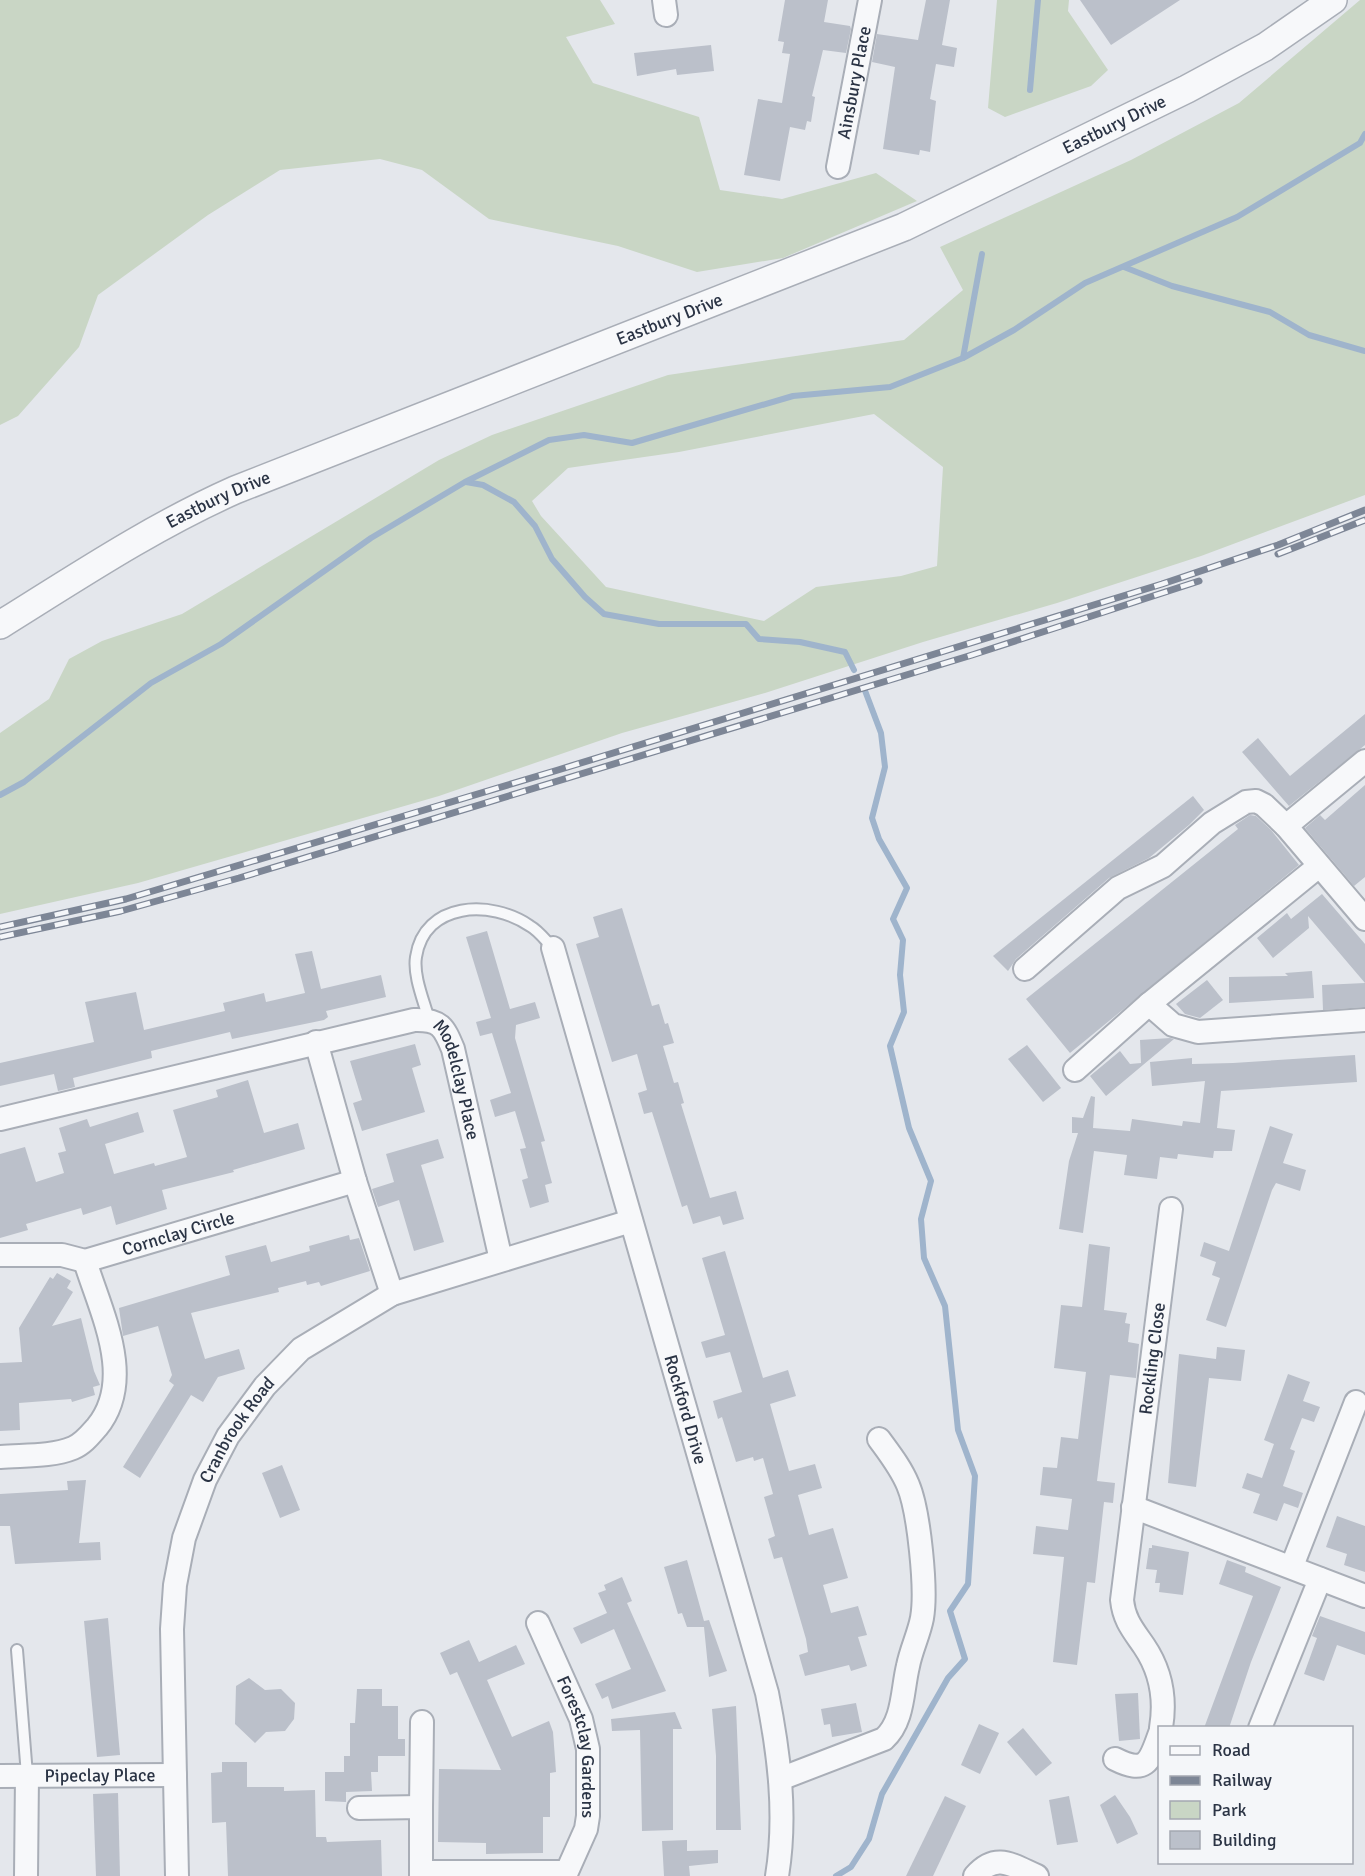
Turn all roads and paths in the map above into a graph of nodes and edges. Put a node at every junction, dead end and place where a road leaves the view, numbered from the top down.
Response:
1 (870, 0) edge
2 (1333, 0) edge
3 (838, 167) dead end
4 (0, 625) edge
5 (1365, 761) edge
6 (1286, 826) junction
7 (1318, 866) junction
8 (1361, 905) edge
9 (553, 948) joint
10 (1025, 969) dead end
11 (1149, 1004) junction
12 (429, 1020) junction
13 (1365, 1020) edge
14 (316, 1042) junction
15 (1075, 1070) dead end
16 (0, 1119) edge
17 (355, 1181) junction
18 (1171, 1209) dead end
19 (631, 1221) junction
20 (0, 1255) edge
21 (501, 1260) junction
22 (85, 1261) junction
23 (392, 1294) junction
24 (1356, 1402) dead end
25 (879, 1439) dead end
26 (0, 1457) edge
27 (1133, 1507) junction
28 (1292, 1566) junction
29 (1320, 1579) junction
30 (1365, 1596) edge
31 (538, 1623) dead end
32 (17, 1650) dead end
33 (422, 1722) dead end
34 (1161, 1726) edge
35 (1261, 1726) edge
36 (1158, 1737) edge
37 (1115, 1759) dead end
38 (175, 1774) junction
39 (27, 1775) junction
40 (0, 1776) edge
41 (780, 1779) junction
42 (421, 1807) junction
43 (359, 1809) dead end
44 (421, 1874) edge
45 (565, 1874) edge
46 (26, 1876) edge
47 (177, 1876) edge
48 (777, 1876) edge
49 (975, 1876) edge
50 (1037, 1876) edge

1 - 3 street, Ainsbury Place
2 - 4 street, Eastbury Drive
5 - 6 street
6 - 7 street
6 - 10 street
7 - 8 street
7 - 11 street
9 - 12 lane
9 - 19 street, Rockford Drive
11 - 13 street
11 - 15 street
12 - 14 street, Modelclay Place
12 - 21 street, Modelclay Place
14 - 16 street, Modelclay Place
14 - 17 street
17 - 22 street, Cornclay Circle
17 - 23 street
18 - 27 street, Rockling Close
19 - 21 street, Cranbrook Road
19 - 41 street, Rockford Drive
20 - 22 street, Cornclay Circle
21 - 23 street, Cranbrook Road
22 - 26 street
23 - 38 street, Cranbrook Road
24 - 28 street
25 - 41 street
27 - 28 street
27 - 34 street, Rockling Close
28 - 29 street
29 - 30 street
29 - 35 street
31 - 45 street, Forestclay Gardens
32 - 39 lane
33 - 42 street, Forestclay Gardens
36 - 37 street
38 - 39 street, Pipeclay Place
38 - 47 street, Cranbrook Road
39 - 40 street, Pipeclay Place
39 - 46 street, Pipeclay Place
41 - 48 street, Rockford Drive
42 - 43 street
42 - 44 street, Forestclay Gardens
44 - 45 street, Forestclay Gardens
49 - 50 street

